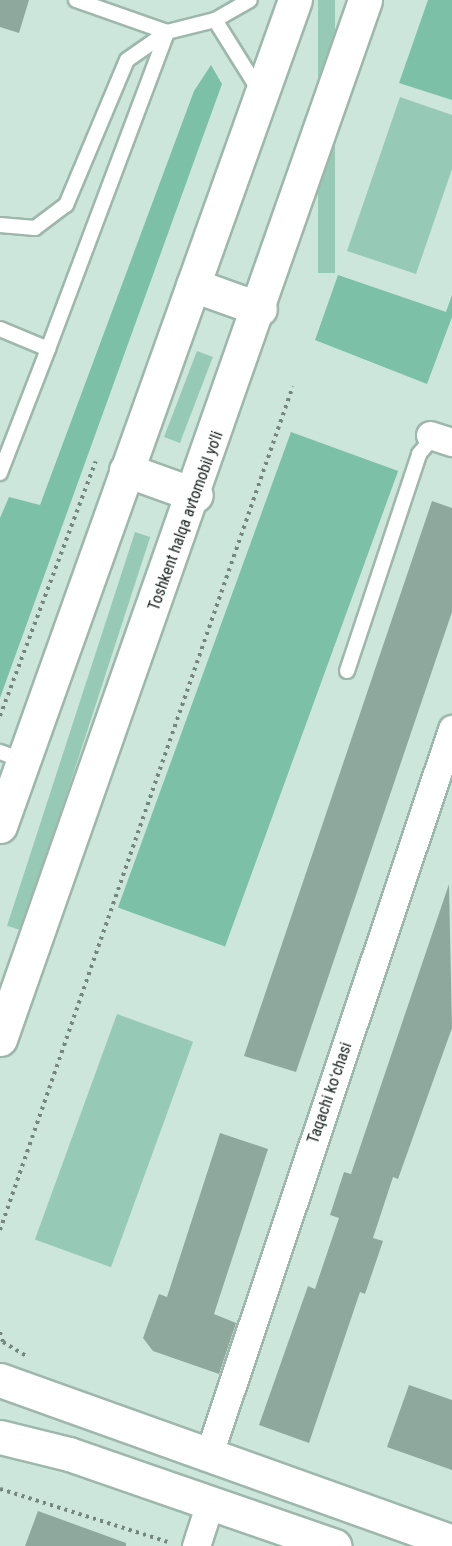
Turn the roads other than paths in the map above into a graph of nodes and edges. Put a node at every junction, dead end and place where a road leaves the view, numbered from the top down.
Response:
1 (76, 0) edge
2 (250, 0) edge
3 (295, 0) edge
4 (365, 0) edge
5 (215, 20) junction
6 (167, 32) junction
7 (261, 94) junction
8 (0, 225) edge
9 (193, 285) junction
10 (260, 309) junction
11 (0, 330) edge
12 (48, 349) junction
13 (439, 438) edge
14 (126, 470) junction
15 (0, 473) edge
16 (196, 495) junction
17 (347, 671) dead end
18 (452, 729) edge
19 (11, 756) edge
20 (0, 826) edge
21 (0, 1040) edge
22 (0, 1380) edge
23 (83, 1413) junction
24 (0, 1437) edge
25 (69, 1454) junction
26 (208, 1457) junction
27 (210, 1503) junction
28 (452, 1542) edge
29 (195, 1546) edge
30 (335, 1546) edge

1 - 6 lane
2 - 5 lane
3 - 7 main road
4 - 10 main road, Toshkent halqa avtomobil yo'li
5 - 6 lane
5 - 7 lane
6 - 8 lane
6 - 12 lane
7 - 9 main road
9 - 10 main road
9 - 14 main road
10 - 16 main road, Toshkent halqa avtomobil yo'li
11 - 12 lane
12 - 15 lane
13 - 17 lane
14 - 16 main road
14 - 19 main road
16 - 21 main road, Toshkent halqa avtomobil yo'li
18 - 26 street, Taqachi koʻchasi
19 - 20 main road
22 - 23 main road
23 - 25 main road
23 - 26 main road
24 - 25 main road
25 - 27 main road
26 - 28 main road
27 - 29 street
27 - 30 main road

